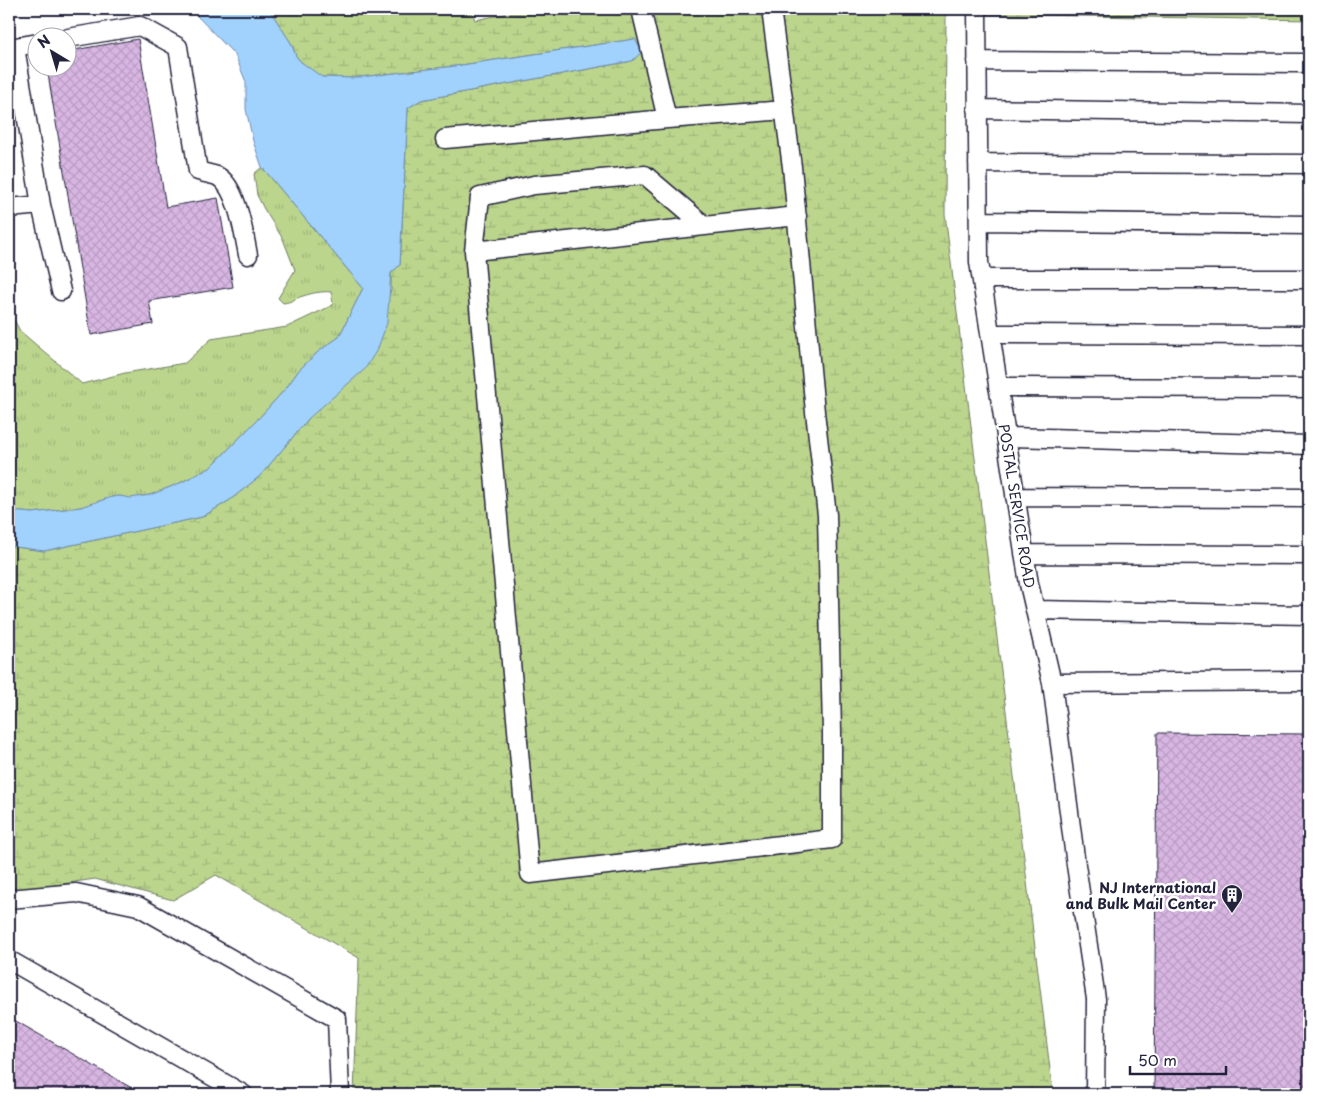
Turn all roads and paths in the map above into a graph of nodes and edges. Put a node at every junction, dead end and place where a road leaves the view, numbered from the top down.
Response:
1 (641, 9) edge
2 (771, 9) edge
3 (977, 9) edge
4 (78, 36) edge
5 (28, 45) edge
6 (12, 48) edge
7 (977, 61) junction
8 (1309, 63) edge
9 (978, 109) junction
10 (785, 110) junction
11 (1309, 114) edge
12 (667, 119) junction
13 (445, 139) dead end
14 (978, 163) junction
15 (1309, 164) edge
16 (41, 205) junction
17 (9, 208) edge
18 (797, 216) junction
19 (979, 221) junction
20 (1309, 225) edge
21 (705, 226) junction
22 (474, 251) junction
23 (248, 255) dead end
24 (982, 279) junction
25 (1309, 279) edge
26 (61, 291) dead end
27 (990, 334) junction
28 (1309, 335) edge
29 (998, 387) junction
30 (1309, 388) edge
31 (1006, 437) junction
32 (1309, 445) edge
33 (1015, 497) junction
34 (1309, 498) edge
35 (1024, 554) junction
36 (1309, 555) edge
37 (1035, 610) junction
38 (1309, 614) edge
39 (1309, 681) edge
40 (1052, 683) junction
41 (9, 900) edge
42 (9, 960) edge
43 (243, 1094) edge
44 (340, 1094) edge
45 (1095, 1094) edge

1 - 12 street
2 - 10 street
3 - 7 street, POSTAL SERVICE ROAD
4 - 23 street
5 - 6 street
6 - 16 street
7 - 8 street
7 - 9 street, POSTAL SERVICE ROAD
9 - 11 street
9 - 14 street, POSTAL SERVICE ROAD
10 - 12 street
10 - 18 street
12 - 13 street
14 - 15 street
14 - 19 street, POSTAL SERVICE ROAD
16 - 17 street
16 - 26 street
18 - 21 street
18 - 22 street
19 - 20 street
19 - 24 street, POSTAL SERVICE ROAD
21 - 22 street
21 - 22 street
24 - 25 street
24 - 27 street, POSTAL SERVICE ROAD
27 - 28 street
27 - 29 street, POSTAL SERVICE ROAD
29 - 30 street
29 - 31 street, POSTAL SERVICE ROAD
31 - 32 street
31 - 33 street, POSTAL SERVICE ROAD
33 - 34 street
33 - 35 street, POSTAL SERVICE ROAD
35 - 36 street
35 - 37 street, POSTAL SERVICE ROAD
37 - 38 street
37 - 40 street, POSTAL SERVICE ROAD
39 - 40 street
40 - 45 street, POSTAL SERVICE ROAD
41 - 44 street
42 - 43 street

